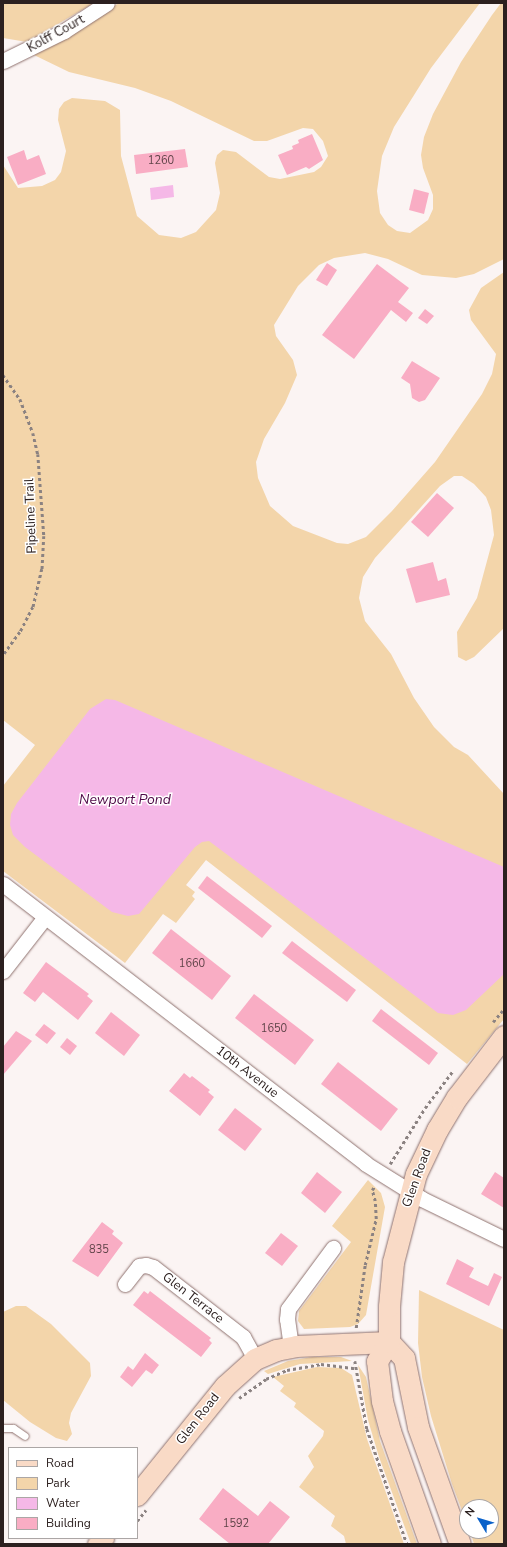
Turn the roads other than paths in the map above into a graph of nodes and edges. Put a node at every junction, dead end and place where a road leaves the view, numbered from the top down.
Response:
1 (107, 3) edge
2 (3, 61) edge
3 (3, 884) edge
4 (45, 917) junction
5 (3, 971) edge
6 (504, 1036) edge
7 (410, 1192) junction
8 (504, 1239) edge
9 (333, 1248) dead end
10 (125, 1284) dead end
11 (389, 1342) junction
12 (291, 1347) junction
13 (255, 1359) junction
14 (3, 1428) edge
15 (24, 1436) dead end
16 (138, 1494) edge
17 (430, 1544) edge
18 (460, 1544) edge

1 - 2 street, Kolff Court
3 - 4 street, 10th Avenue
4 - 5 street
4 - 7 street, 10th Avenue
6 - 7 street, Glen Road
7 - 8 street, 10th Avenue
7 - 11 street, Glen Road
9 - 12 street
10 - 13 street, Glen Terrace
11 - 12 street, Glen Road
11 - 17 street
11 - 18 street
12 - 13 street, Glen Road
13 - 16 street, Glen Road
14 - 15 lane

